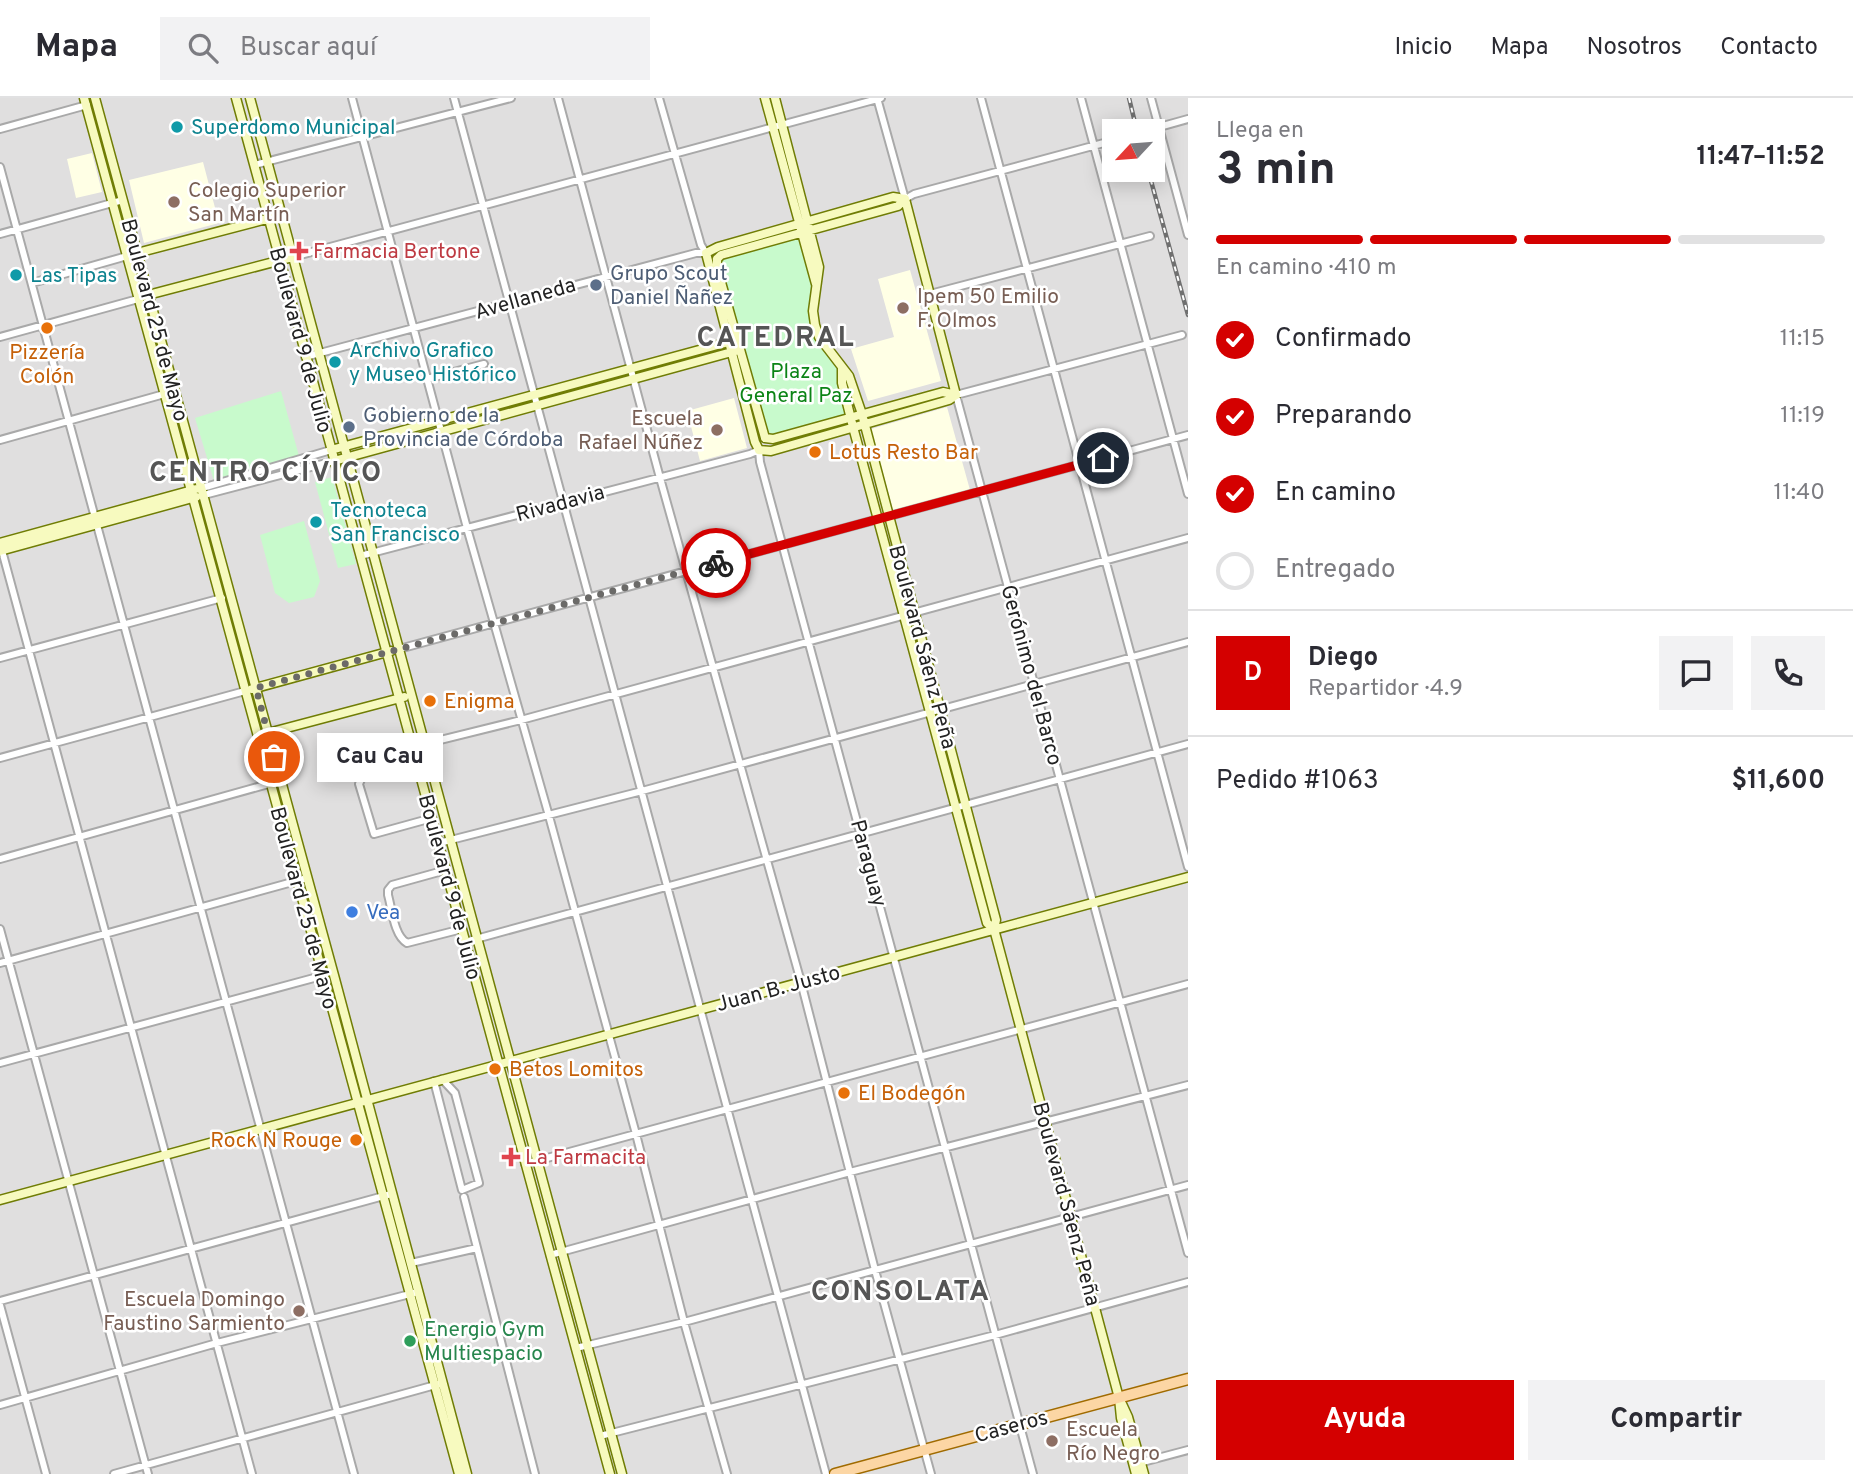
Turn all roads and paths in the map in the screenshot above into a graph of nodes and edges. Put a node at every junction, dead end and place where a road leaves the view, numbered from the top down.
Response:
1 (236, 98) edge
2 (250, 98) edge
3 (352, 98) edge
4 (454, 98) edge
5 (511, 98) edge
6 (558, 98) edge
7 (659, 98) edge
8 (765, 98) edge
9 (775, 98) edge
10 (878, 98) edge
11 (981, 98) edge
12 (1081, 98) edge
13 (1151, 98) edge
14 (95, 100) edge
15 (85, 102) edge
16 (458, 113) junction
17 (1157, 119) edge
18 (1188, 119) edge
19 (782, 125) junction
20 (1166, 125) edge
21 (772, 127) junction
22 (0, 129) edge
23 (363, 137) junction
24 (1102, 143) edge
25 (1094, 145) junction
26 (1166, 151) edge
27 (674, 154) junction
28 (268, 161) junction
29 (254, 165) junction
30 (0, 167) edge
31 (1000, 171) junction
32 (581, 179) junction
33 (905, 199) junction
34 (123, 200) junction
35 (113, 203) junction
36 (484, 206) junction
37 (282, 215) junction
38 (268, 219) junction
39 (808, 222) junction
40 (1187, 223) edge
41 (798, 225) junction
42 (17, 229) junction
43 (389, 231) junction
44 (811, 231) junction
45 (0, 234) edge
46 (801, 234) junction
47 (1188, 235) edge
48 (1150, 236) dead end
49 (1121, 244) junction
50 (136, 253) junction
51 (706, 253) junction
52 (127, 256) junction
53 (293, 257) junction
54 (717, 259) junction
55 (279, 261) junction
56 (1027, 269) junction
57 (606, 275) junction
58 (32, 283) junction
59 (817, 286) junction
60 (930, 294) junction
61 (148, 295) junction
62 (138, 299) junction
63 (509, 303) junction
64 (43, 325) junction
65 (414, 329) junction
66 (1182, 335) dead end
67 (0, 337) edge
68 (1148, 344) junction
69 (733, 346) junction
70 (320, 353) junction
71 (305, 357) junction
72 (484, 364) dead end
73 (842, 368) junction
74 (631, 369) junction
75 (1054, 369) junction
76 (634, 378) junction
77 (428, 379) junction
78 (175, 391) junction
79 (165, 394) junction
80 (956, 394) junction
81 (535, 395) junction
82 (538, 405) junction
83 (862, 414) junction
84 (851, 417) junction
85 (69, 421) junction
86 (439, 421) junction
87 (864, 425) junction
88 (853, 427) junction
89 (442, 432) junction
90 (1188, 435) edge
91 (765, 438) junction
92 (1173, 439) junction
93 (0, 440) edge
94 (345, 446) junction
95 (331, 450) junction
96 (759, 450) junction
97 (348, 457) junction
98 (334, 460) junction
99 (1080, 465) junction
100 (660, 478) junction
101 (203, 491) junction
102 (982, 491) junction
103 (193, 494) junction
104 (1188, 494) edge
105 (564, 502) junction
106 (888, 517) junction
107 (878, 519) junction
108 (96, 521) junction
109 (467, 528) junction
110 (1188, 538) edge
111 (782, 545) junction
112 (0, 547) edge
113 (373, 552) junction
114 (360, 556) junction
115 (1106, 561) junction
116 (687, 571) junction
117 (1009, 589) junction
118 (230, 595) junction
119 (220, 598) junction
120 (590, 598) junction
121 (914, 614) junction
122 (904, 617) junction
123 (494, 623) junction
124 (124, 624) junction
125 (810, 642) junction
126 (1188, 642) edge
127 (399, 649) junction
128 (28, 650) junction
129 (387, 652) junction
130 (1131, 657) junction
131 (0, 658) edge
132 (712, 668) junction
133 (1035, 684) junction
134 (256, 688) junction
135 (245, 691) junction
136 (616, 694) junction
137 (412, 695) junction
138 (399, 699) junction
139 (940, 710) junction
140 (930, 713) junction
141 (149, 717) junction
142 (522, 720) junction
143 (268, 733) junction
144 (258, 736) junction
145 (836, 739) junction
146 (54, 744) junction
147 (425, 744) junction
148 (1188, 744) edge
149 (412, 747) junction
150 (1157, 752) junction
151 (0, 758) edge
152 (416, 762) junction
153 (739, 765) junction
154 (1060, 779) junction
155 (281, 780) junction
156 (271, 783) junction
157 (642, 791) junction
158 (960, 806) junction
159 (174, 810) junction
160 (549, 816) junction
161 (432, 818) junction
162 (861, 833) junction
163 (79, 837) junction
164 (451, 840) junction
165 (439, 843) junction
166 (0, 859) edge
167 (765, 859) junction
168 (1188, 867) edge
169 (446, 870) junction
170 (1188, 877) edge
171 (307, 878) junction
172 (297, 881) junction
173 (667, 886) junction
174 (1094, 902) junction
175 (201, 908) junction
176 (575, 911) junction
177 (0, 929) edge
178 (462, 929) junction
179 (994, 929) junction
180 (105, 934) junction
181 (478, 938) junction
182 (465, 942) junction
183 (894, 957) junction
184 (9, 961) junction
185 (0, 963) edge
186 (334, 972) junction
187 (323, 976) junction
188 (801, 982) junction
189 (1188, 984) edge
190 (226, 1001) junction
191 (1121, 1002) junction
192 (701, 1009) junction
193 (131, 1027) junction
194 (1020, 1030) junction
195 (608, 1034) junction
196 (351, 1037) junction
197 (340, 1040) junction
198 (34, 1054) junction
199 (921, 1057) junction
200 (511, 1060) junction
201 (0, 1063) edge
202 (498, 1064) junction
203 (438, 1080) junction
204 (826, 1082) junction
205 (1188, 1085) edge
206 (1146, 1097) junction
207 (368, 1099) junction
208 (357, 1102) junction
209 (728, 1109) junction
210 (1045, 1123) junction
211 (261, 1128) junction
212 (636, 1134) junction
213 (946, 1148) junction
214 (165, 1155) junction
215 (537, 1161) junction
216 (525, 1164) junction
217 (850, 1172) junction
218 (69, 1181) junction
219 (1188, 1185) edge
220 (1171, 1190) junction
221 (463, 1193) junction
222 (387, 1195) junction
223 (0, 1200) edge
224 (753, 1200) junction
225 (1070, 1216) junction
226 (286, 1223) junction
227 (659, 1226) junction
228 (971, 1244) junction
229 (477, 1248) junction
230 (191, 1249) junction
231 (562, 1252) junction
232 (1188, 1252) edge
233 (550, 1255) junction
234 (411, 1263) junction
235 (876, 1270) junction
236 (95, 1276) junction
237 (1188, 1282) edge
238 (414, 1293) junction
239 (778, 1296) junction
240 (0, 1303) edge
241 (1095, 1307) junction
242 (312, 1319) junction
243 (684, 1322) junction
244 (995, 1335) junction
245 (216, 1343) junction
246 (587, 1345) junction
247 (576, 1348) junction
248 (900, 1360) junction
249 (120, 1370) junction
250 (1188, 1379) edge
251 (439, 1384) junction
252 (802, 1385) junction
253 (25, 1398) junction
254 (1119, 1398) junction
255 (0, 1405) edge
256 (709, 1409) junction
257 (338, 1412) junction
258 (1019, 1424) junction
259 (611, 1433) junction
260 (600, 1436) junction
261 (242, 1438) junction
262 (925, 1450) junction
263 (1188, 1450) edge
264 (146, 1465) junction
265 (1137, 1467) edge
266 (46, 1474) edge
267 (114, 1474) edge
268 (148, 1474) edge
269 (252, 1474) edge
270 (354, 1474) edge
271 (459, 1474) edge
272 (467, 1474) edge
273 (535, 1474) edge
274 (610, 1474) edge
275 (622, 1474) edge
276 (727, 1474) edge
277 (827, 1474) edge
278 (835, 1474) edge
279 (931, 1474) edge
280 (1033, 1474) edge
281 (1144, 1474) edge

1 - 29 main road, Boulevard 9 de Julio
2 - 28 main road, Boulevard 9 de Julio
3 - 23 street
4 - 16 street
5 - 16 street
6 - 32 street
7 - 27 street, Paraguay
8 - 21 main road, Boulevard Sáenz Peña
9 - 19 main road, Boulevard Sáenz Peña
10 - 19 street
10 - 33 street, Gerónimo del Barco
11 - 31 street
12 - 25 street
13 - 17 street
14 - 15 street
14 - 34 main road, Boulevard 25 de Mayo
15 - 22 street
15 - 35 main road, Boulevard 25 de Mayo
16 - 23 street
16 - 36 street
18 - 20 street
19 - 21 street
19 - 39 main road, Boulevard Sáenz Peña
21 - 27 street
21 - 41 main road, Boulevard Sáenz Peña
23 - 28 street
23 - 43 street
24 - 25 street, Avellaneda
25 - 31 street, Avellaneda
25 - 49 street
26 - 40 street
27 - 32 street
27 - 51 street, Paraguay
28 - 29 street
28 - 37 main road, Boulevard 9 de Julio
29 - 38 main road, Boulevard 9 de Julio
30 - 42 street
31 - 33 street, Avellaneda
31 - 56 street
32 - 36 street
32 - 57 street
33 - 39 main road, Avellaneda
33 - 44 main road, Avellaneda
33 - 60 main road, Gerónimo del Barco
34 - 35 street
34 - 50 main road, Boulevard 25 de Mayo
35 - 42 street
35 - 52 main road, Boulevard 25 de Mayo
36 - 43 street
36 - 63 street
37 - 38 main road
37 - 53 main road, Boulevard 9 de Julio
38 - 50 main road
38 - 55 main road, Boulevard 9 de Julio
39 - 41 main road, Avellaneda
39 - 44 main road, Boulevard Sáenz Peña
40 - 47 street
41 - 46 main road, Boulevard Sáenz Peña
41 - 51 main road, Avellaneda
42 - 45 street
42 - 58 street
43 - 53 street
43 - 65 street
44 - 46 main road, Avellaneda
44 - 59 main road, Boulevard Sáenz Peña
46 - 54 main road, Avellaneda
46 - 59 main road, Boulevard Sáenz Peña
48 - 49 street
49 - 56 street
49 - 68 street
50 - 52 main road
50 - 61 main road, Boulevard 25 de Mayo
51 - 54 main road
51 - 57 street, Avellaneda
51 - 69 main road, Paraguay
52 - 58 street
52 - 62 main road, Boulevard 25 de Mayo
53 - 55 main road
53 - 70 main road, Boulevard 9 de Julio
54 - 69 main road, Paraguay
55 - 61 main road
55 - 71 main road, Boulevard 9 de Julio
56 - 60 street
56 - 75 street
57 - 63 street, Avellaneda
57 - 74 street
58 - 64 street
59 - 73 main road, Boulevard Sáenz Peña
60 - 80 main road, Gerónimo del Barco
61 - 62 main road
61 - 78 main road, Boulevard 25 de Mayo
62 - 64 street
62 - 79 main road, Boulevard 25 de Mayo
63 - 65 street, Avellaneda
63 - 81 street
64 - 67 street
64 - 85 street
65 - 70 street, Avellaneda
65 - 77 street
66 - 68 street, Rivadavia
68 - 75 street, Rivadavia
68 - 92 street
69 - 74 main road
69 - 76 main road
69 - 91 main road, Paraguay
69 - 96 main road, Paraguay
70 - 71 street, Avellaneda
70 - 94 main road, Boulevard 9 de Julio
71 - 95 main road, Boulevard 9 de Julio
72 - 77 street
73 - 83 main road, Boulevard Sáenz Peña
73 - 84 main road, Boulevard Sáenz Peña
74 - 76 street
74 - 81 main road
75 - 80 street, Rivadavia
75 - 99 street
76 - 82 main road
76 - 100 street
77 - 86 street
78 - 79 street
78 - 101 main road, Boulevard 25 de Mayo
79 - 85 street
79 - 103 main road, Boulevard 25 de Mayo
80 - 83 main road, Rivadavia
80 - 87 main road, Rivadavia
80 - 102 street, Gerónimo del Barco
81 - 82 street
81 - 86 main road
82 - 89 main road
82 - 105 street
83 - 84 main road, Rivadavia
83 - 87 main road, Boulevard Sáenz Peña
84 - 88 main road, Boulevard Sáenz Peña
84 - 91 main road, Rivadavia
85 - 93 street
85 - 108 street
86 - 89 street
86 - 94 main road
87 - 88 main road, Rivadavia
87 - 106 main road, Boulevard Sáenz Peña
88 - 96 main road, Rivadavia
88 - 107 main road, Boulevard Sáenz Peña
89 - 97 main road
89 - 109 street
90 - 92 street
91 - 96 main road
92 - 99 street
92 - 104 street
94 - 95 main road
94 - 97 main road, Boulevard 9 de Julio
95 - 98 main road, Boulevard 9 de Julio
95 - 101 street
96 - 100 street, Rivadavia
96 - 111 street, Paraguay
97 - 98 main road
97 - 113 main road, Boulevard 9 de Julio
98 - 101 street
98 - 114 main road, Boulevard 9 de Julio
99 - 102 street
99 - 115 street
100 - 105 street, Rivadavia
100 - 116 street
101 - 103 main road
101 - 118 main road, Boulevard 25 de Mayo
102 - 106 street
102 - 117 street, Gerónimo del Barco
103 - 108 main road
103 - 119 main road, Boulevard 25 de Mayo
105 - 109 street, Rivadavia
105 - 120 street
106 - 107 street
106 - 121 main road, Boulevard Sáenz Peña
107 - 111 street
107 - 122 main road, Boulevard Sáenz Peña
108 - 112 main road
108 - 124 street
109 - 113 street, Rivadavia
109 - 123 street
110 - 115 street
111 - 116 street
111 - 125 street, Paraguay
112 - 128 street
113 - 114 street, Rivadavia
113 - 127 main road, Boulevard 9 de Julio
114 - 129 main road, Boulevard 9 de Julio
115 - 117 street
115 - 130 street
116 - 120 street
116 - 132 street
117 - 121 street
117 - 133 street, Gerónimo del Barco
118 - 119 street
118 - 134 main road, Boulevard 25 de Mayo
119 - 124 street
119 - 135 main road, Boulevard 25 de Mayo
120 - 123 street
120 - 136 street
121 - 122 street
121 - 139 main road, Boulevard Sáenz Peña
122 - 125 street
122 - 140 main road, Boulevard Sáenz Peña
123 - 127 street
123 - 142 street
124 - 128 street
124 - 141 street
125 - 132 street
125 - 145 street, Paraguay
126 - 130 street
127 - 129 main road
127 - 137 main road, Boulevard 9 de Julio
128 - 131 street
128 - 146 street
129 - 134 main road
129 - 138 main road, Boulevard 9 de Julio
130 - 133 street
130 - 150 street
132 - 136 street
132 - 153 street
133 - 139 street
133 - 154 street, Gerónimo del Barco
134 - 135 main road
134 - 143 main road, Boulevard 25 de Mayo
135 - 141 street
135 - 144 main road, Boulevard 25 de Mayo
136 - 142 street
136 - 157 street
137 - 138 main road
137 - 147 main road, Boulevard 9 de Julio
138 - 143 main road
138 - 149 main road, Boulevard 9 de Julio
139 - 140 street
139 - 158 main road, Boulevard Sáenz Peña
140 - 145 street
140 - 158 main road, Boulevard Sáenz Peña
141 - 146 street
141 - 159 street
142 - 147 street
142 - 160 street
143 - 144 main road
143 - 155 main road, Boulevard 25 de Mayo
144 - 156 main road, Boulevard 25 de Mayo
145 - 153 street
145 - 162 street, Paraguay
146 - 151 street
146 - 163 street
147 - 149 street
147 - 164 main road, Boulevard 9 de Julio
148 - 150 street
149 - 152 main road, Boulevard 9 de Julio
150 - 154 street
150 - 168 street
152 - 161 main road, Boulevard 9 de Julio
152 - 161 street
153 - 157 street
153 - 167 street
154 - 158 street
154 - 174 street, Gerónimo del Barco
155 - 156 street
155 - 171 main road, Boulevard 25 de Mayo
156 - 159 street
156 - 172 main road, Boulevard 25 de Mayo
157 - 160 street
157 - 173 street
158 - 162 street
158 - 179 main road, Boulevard Sáenz Peña
159 - 163 street
159 - 175 street
160 - 164 street
160 - 176 street
161 - 165 main road, Boulevard 9 de Julio
162 - 167 street
162 - 183 street, Paraguay
163 - 166 street
163 - 180 street
164 - 165 street
164 - 181 main road, Boulevard 9 de Julio
165 - 169 main road, Boulevard 9 de Julio
167 - 173 street
167 - 188 street
169 - 178 main road, Boulevard 9 de Julio
169 - 178 street
170 - 174 main road, Juan B. Justo
171 - 172 street
171 - 186 main road, Boulevard 25 de Mayo
172 - 175 street
172 - 187 main road, Boulevard 25 de Mayo
173 - 176 street
173 - 192 street
174 - 179 main road, Juan B. Justo
174 - 191 street, Gerónimo del Barco
175 - 180 street
175 - 190 street
176 - 181 street
176 - 195 street
177 - 184 street
178 - 182 main road, Boulevard 9 de Julio
179 - 183 main road, Juan B. Justo
179 - 194 main road, Boulevard Sáenz Peña
180 - 184 street
180 - 193 street
181 - 182 street
181 - 200 main road, Boulevard 9 de Julio
182 - 202 main road, Boulevard 9 de Julio
183 - 188 main road, Juan B. Justo
183 - 199 street, Paraguay
184 - 185 street
184 - 198 street
186 - 187 street
186 - 196 main road, Boulevard 25 de Mayo
187 - 190 street
187 - 197 main road, Boulevard 25 de Mayo
188 - 192 main road, Juan B. Justo
188 - 204 street
189 - 191 street
190 - 193 street
190 - 211 street
191 - 194 street
191 - 206 street, Gerónimo del Barco
192 - 195 main road, Juan B. Justo
192 - 209 street
193 - 198 street
193 - 214 street
194 - 199 street
194 - 210 main road, Boulevard Sáenz Peña
195 - 200 main road, Juan B. Justo
195 - 212 street
196 - 197 street
196 - 207 main road, Boulevard 25 de Mayo
197 - 208 main road, Boulevard 25 de Mayo
198 - 201 street
198 - 218 street
199 - 204 street
199 - 213 street, Paraguay
200 - 202 main road, Juan B. Justo
200 - 215 main road, Boulevard 9 de Julio
202 - 203 main road, Juan B. Justo
202 - 216 main road, Boulevard 9 de Julio
203 - 207 main road, Juan B. Justo
203 - 221 street
203 - 221 street
204 - 209 street
204 - 217 street
205 - 206 street
206 - 210 street
206 - 220 street, Gerónimo del Barco
207 - 208 main road, Juan B. Justo
207 - 222 main road, Boulevard 25 de Mayo
208 - 211 main road, Juan B. Justo
208 - 222 main road, Boulevard 25 de Mayo
209 - 212 street
209 - 224 street
210 - 213 street
210 - 225 main road, Boulevard Sáenz Peña
211 - 214 main road, Juan B. Justo
211 - 226 street
212 - 215 street
212 - 227 street
213 - 217 street
213 - 228 street, Paraguay
214 - 218 main road, Juan B. Justo
214 - 230 street
215 - 216 street
215 - 231 main road, Boulevard 9 de Julio
216 - 233 main road, Boulevard 9 de Julio
217 - 224 street
217 - 235 street
218 - 223 main road, Juan B. Justo
218 - 236 street
219 - 220 street
220 - 225 street
220 - 232 street, Gerónimo del Barco
221 - 229 street
222 - 226 street
222 - 234 main road, Boulevard 25 de Mayo
222 - 238 main road, Boulevard 25 de Mayo
224 - 227 street
224 - 239 street
225 - 228 street
225 - 241 main road, Boulevard Sáenz Peña
226 - 230 street
226 - 242 street
227 - 231 street
227 - 243 street
228 - 235 street
228 - 244 street, Paraguay
229 - 234 street
229 - 273 street
230 - 236 street
230 - 245 street
231 - 233 street
231 - 246 main road, Boulevard 9 de Julio
233 - 247 main road, Boulevard 9 de Julio
234 - 238 main road, Boulevard 25 de Mayo
235 - 239 street
235 - 248 street
236 - 240 street
236 - 249 street
237 - 241 street
238 - 242 street
238 - 251 main road, Boulevard 25 de Mayo
239 - 243 street
239 - 252 street
240 - 253 street
241 - 244 street
241 - 254 main road, Boulevard Sáenz Peña
242 - 245 street
242 - 257 street
243 - 246 street
243 - 256 street
244 - 248 street
244 - 258 street, Paraguay
245 - 249 street
245 - 261 street
246 - 247 street
246 - 259 main road, Boulevard 9 de Julio
247 - 260 main road, Boulevard 9 de Julio
248 - 252 street
248 - 262 street
249 - 253 street
249 - 264 street
250 - 254 main road, Caseros
251 - 257 street
251 - 271 main road, Boulevard 25 de Mayo
251 - 272 main road, Boulevard 25 de Mayo
252 - 256 street
252 - 277 street
253 - 255 street
253 - 266 street
254 - 258 main road, Caseros
254 - 265 main road, Boulevard Sáenz Peña
256 - 259 street
256 - 276 street
257 - 261 street
257 - 270 street
258 - 262 main road, Caseros
258 - 280 street, Paraguay
259 - 260 street
259 - 275 main road, Boulevard 9 de Julio
260 - 274 main road, Boulevard 9 de Julio
261 - 264 street
261 - 269 street
262 - 278 main road, Caseros
262 - 279 street
263 - 265 street
264 - 267 street
264 - 268 street
265 - 281 main road, Boulevard Sáenz Peña

